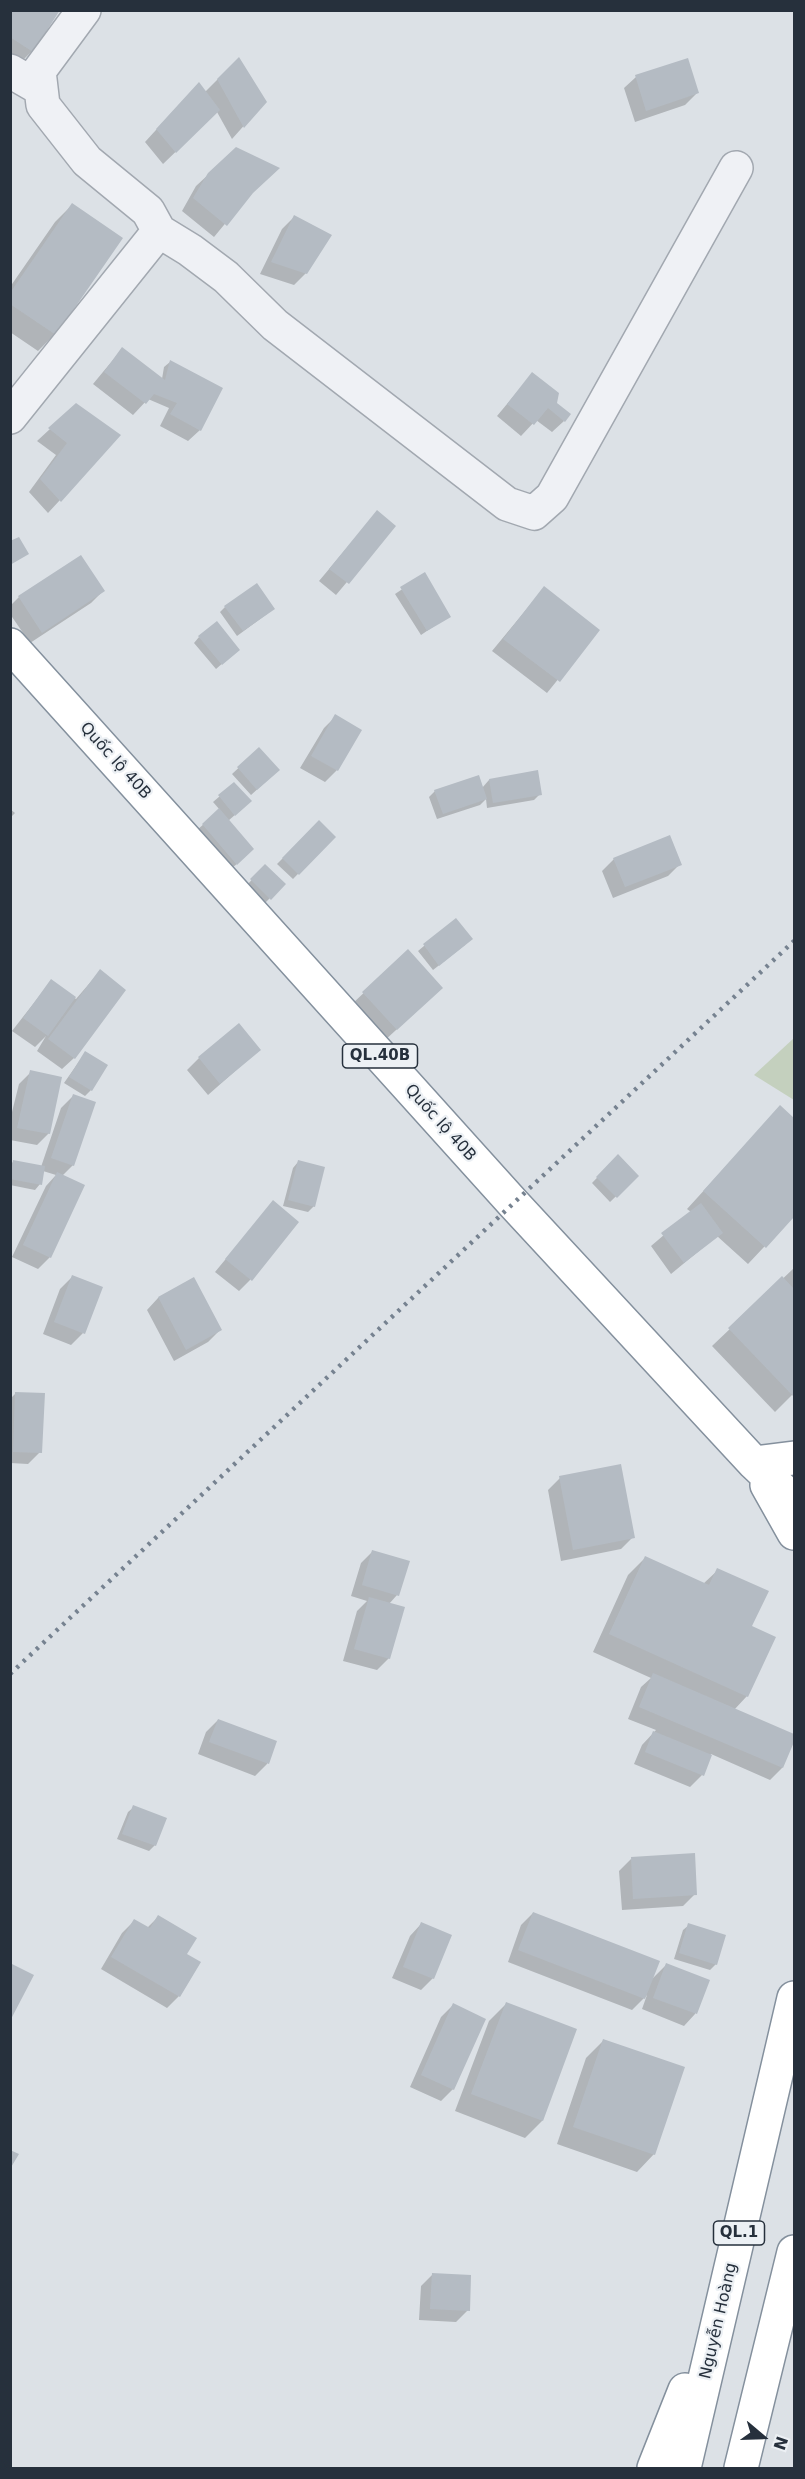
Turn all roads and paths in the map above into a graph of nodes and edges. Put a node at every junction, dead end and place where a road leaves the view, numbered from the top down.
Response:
1 (84, 10) edge
2 (10, 71) edge
3 (41, 89) junction
4 (736, 168) dead end
5 (159, 231) junction
6 (10, 417) edge
7 (10, 645) edge
8 (795, 1458) edge
9 (754, 1463) junction
10 (795, 1501) edge
11 (795, 1533) edge
12 (795, 1998) edge
13 (795, 2252) edge
14 (730, 2273) junction
15 (654, 2469) edge
16 (684, 2469) edge
17 (741, 2469) edge

1 - 3 street
2 - 3 street
3 - 5 street
4 - 5 street
5 - 6 street
7 - 9 highway, Quốc lộ 40B / QL.40B
8 - 9 highway
9 - 10 highway, Quốc lộ 40B / QL.40B
9 - 11 highway, Quốc lộ 40B / QL.40B
12 - 14 highway, Nguyễn Hoàng / QL.1
13 - 17 highway
14 - 15 highway
14 - 16 highway, Nguyễn Hoàng / QL.1

